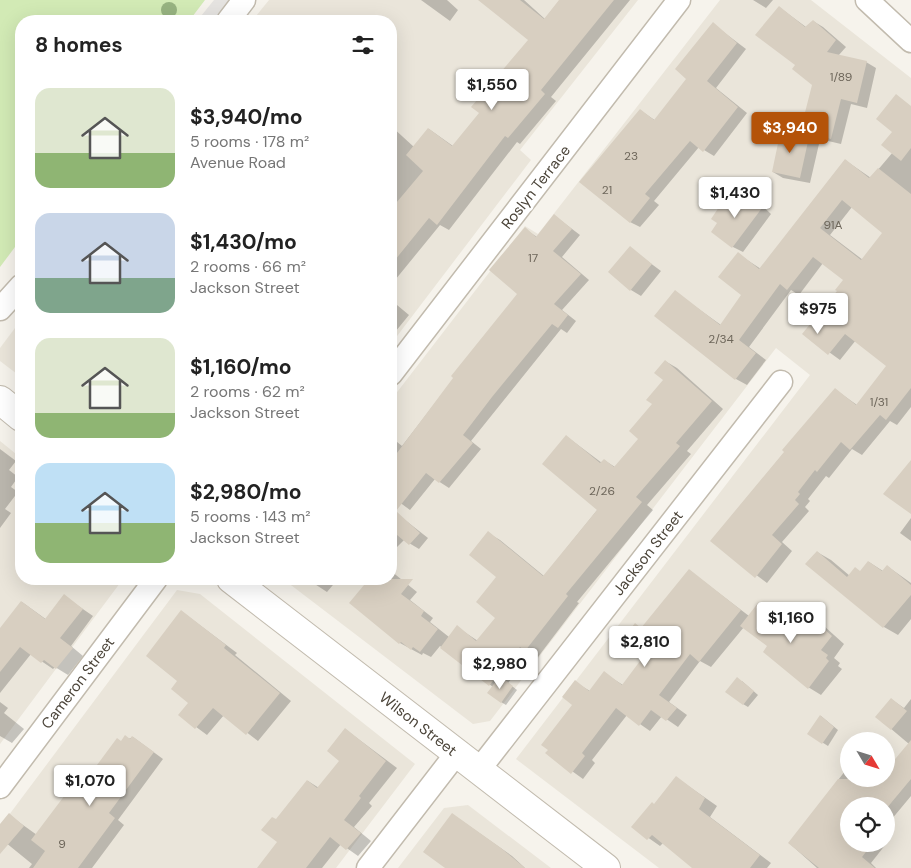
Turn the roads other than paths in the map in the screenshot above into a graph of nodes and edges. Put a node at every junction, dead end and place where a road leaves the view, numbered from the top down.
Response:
1 (244, 0) edge
2 (679, 0) edge
3 (867, 0) edge
4 (233, 15) edge
5 (911, 42) edge
6 (15, 293) edge
7 (0, 309) edge
8 (397, 366) edge
9 (782, 382) dead end
10 (0, 400) edge
11 (15, 411) edge
12 (152, 585) edge
13 (240, 585) edge
14 (456, 754) junction
15 (478, 771) junction
16 (0, 787) edge
17 (368, 868) edge
18 (606, 868) edge

1 - 4 street
2 - 8 street, Roslyn Terrace
3 - 5 street
6 - 7 street
9 - 15 street, Jackson Street
10 - 11 street
12 - 16 street, Cameron Street
13 - 14 street, Wilson Street
14 - 15 street, Wilson Street
14 - 17 street
15 - 18 street, Wilson Street

